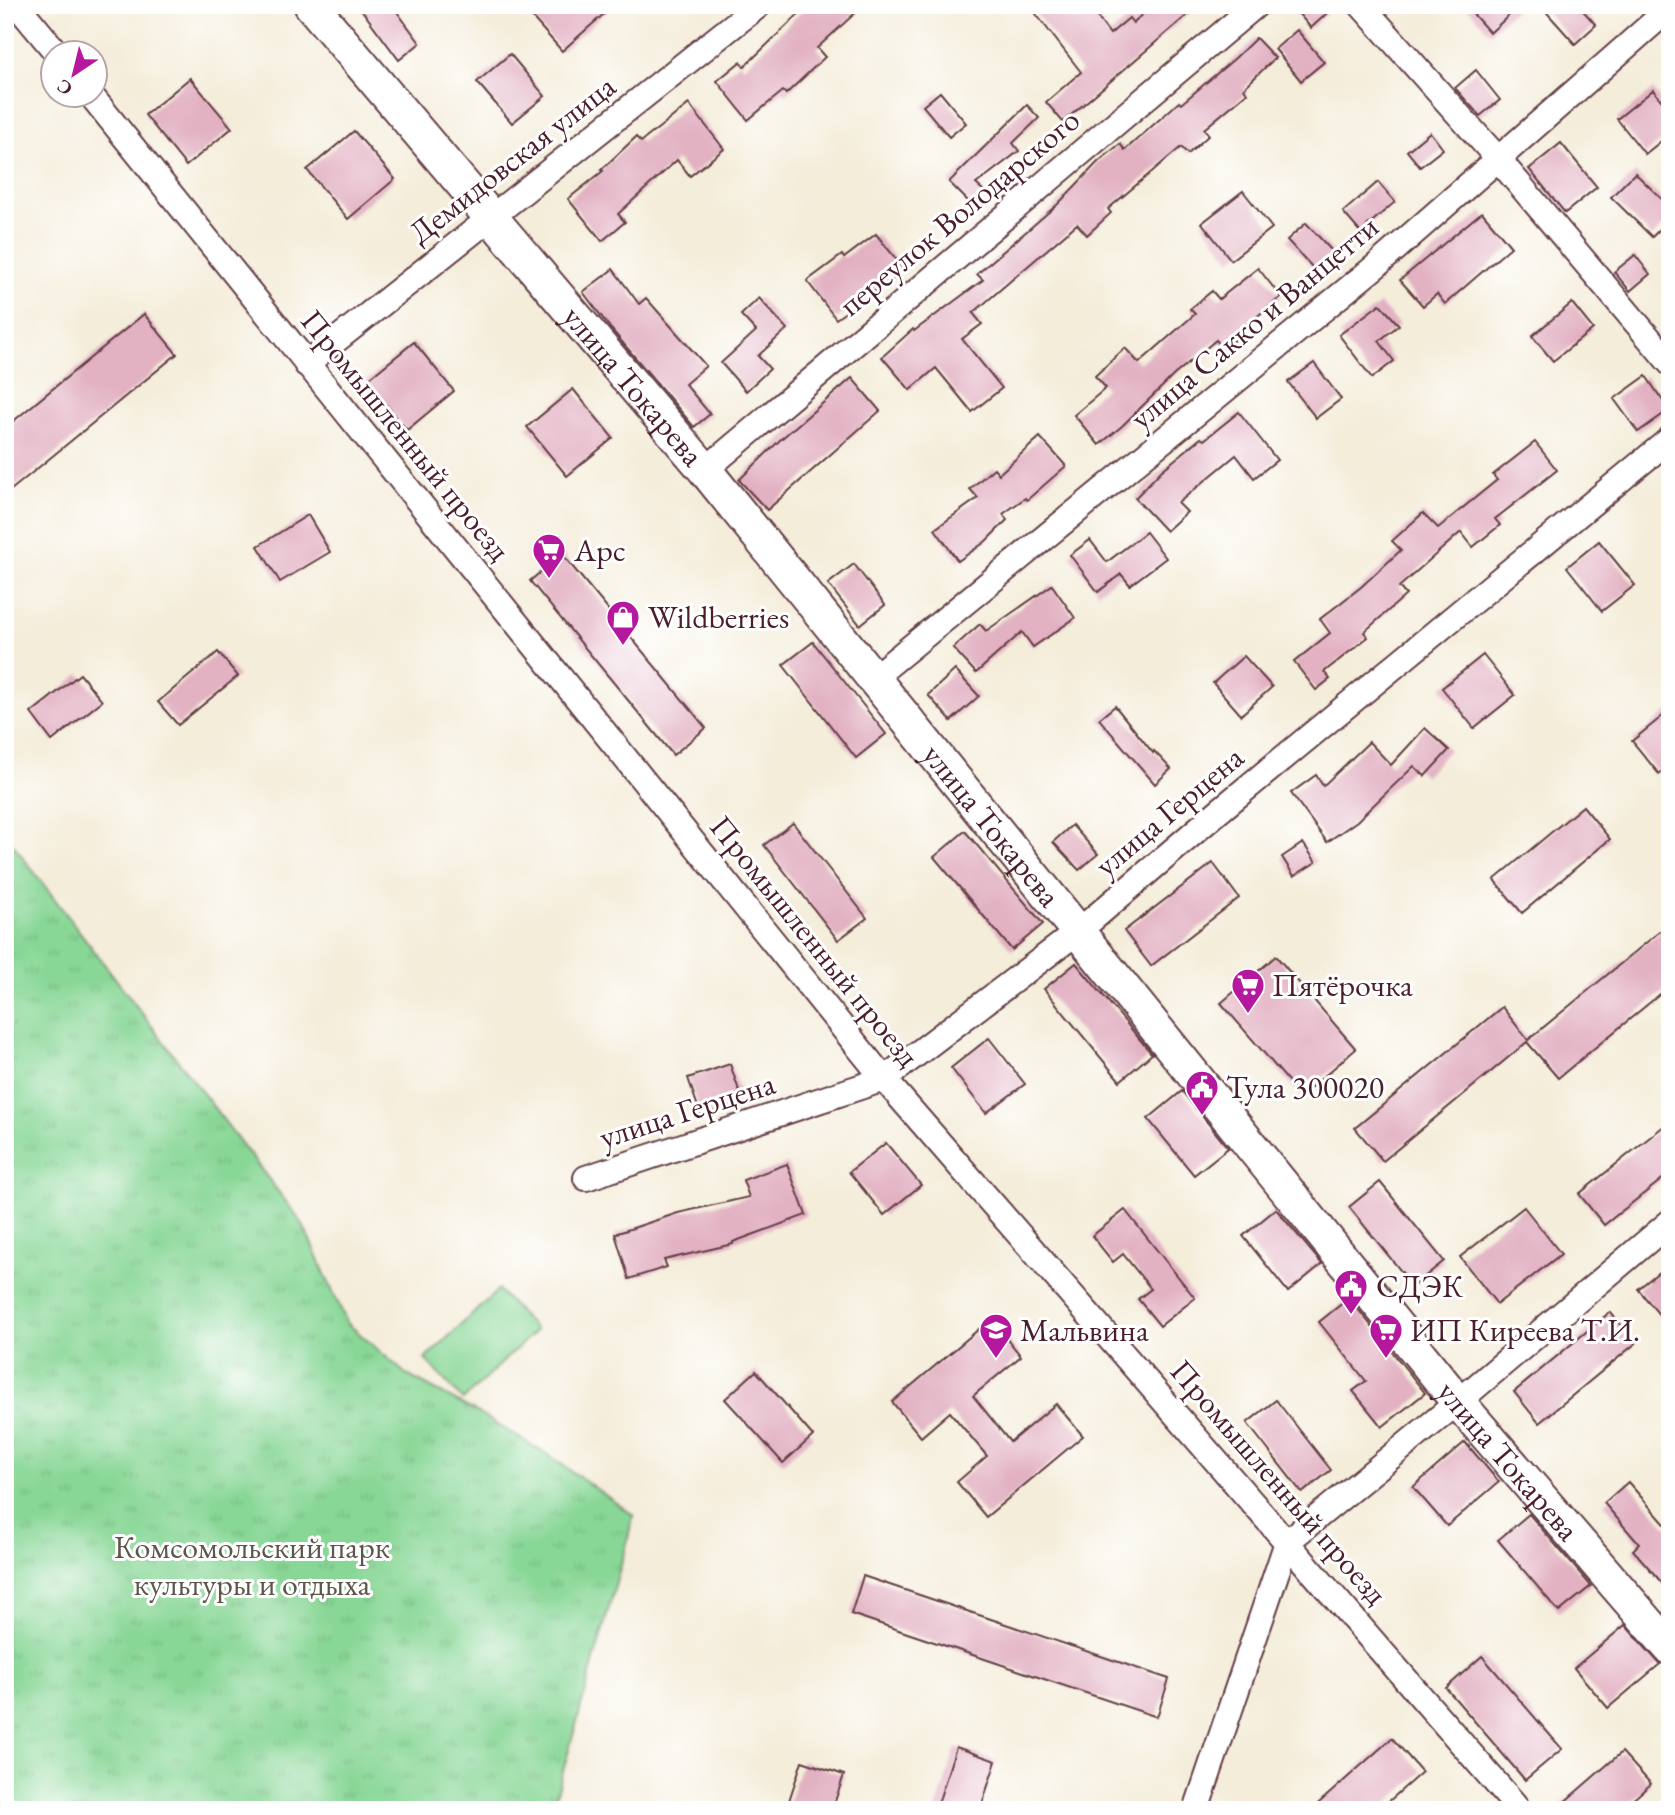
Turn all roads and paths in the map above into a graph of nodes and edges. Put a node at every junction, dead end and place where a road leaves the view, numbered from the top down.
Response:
1 (17, 5) edge
2 (311, 5) edge
3 (759, 5) edge
4 (1256, 5) edge
5 (1361, 5) edge
6 (1670, 8) edge
7 (44, 38) edge
8 (101, 108) edge
9 (1499, 160) junction
10 (491, 218) junction
11 (1670, 363) edge
12 (306, 364) junction
13 (1670, 439) edge
14 (705, 470) junction
15 (873, 678) junction
16 (1080, 930) junction
17 (884, 1079) junction
18 (586, 1178) dead end
19 (1670, 1222) edge
20 (1458, 1402) junction
21 (1287, 1542) junction
22 (1670, 1648) edge
23 (1516, 1806) dead end
24 (1196, 1810) edge

1 - 7 street
2 - 10 street, улица Токарева
3 - 10 street, Демидовская улица
4 - 14 street, переулок Володарского
5 - 9 street
6 - 9 street, улица Сакко и Ванцетти
8 - 12 street, Промышленный проезд
9 - 11 street
9 - 15 street, улица Сакко и Ванцетти
10 - 12 street, Демидовская улица
10 - 14 street, улица Токарева
12 - 17 street, Промышленный проезд
13 - 16 street, улица Герцена
14 - 15 street, улица Токарева
15 - 16 street, улица Токарева
16 - 17 street, улица Герцена
16 - 20 street, улица Токарева
17 - 18 street, улица Герцена
17 - 21 street, Промышленный проезд
19 - 20 street
20 - 21 street
20 - 22 street, улица Токарева
21 - 23 street, Промышленный проезд
21 - 24 street

